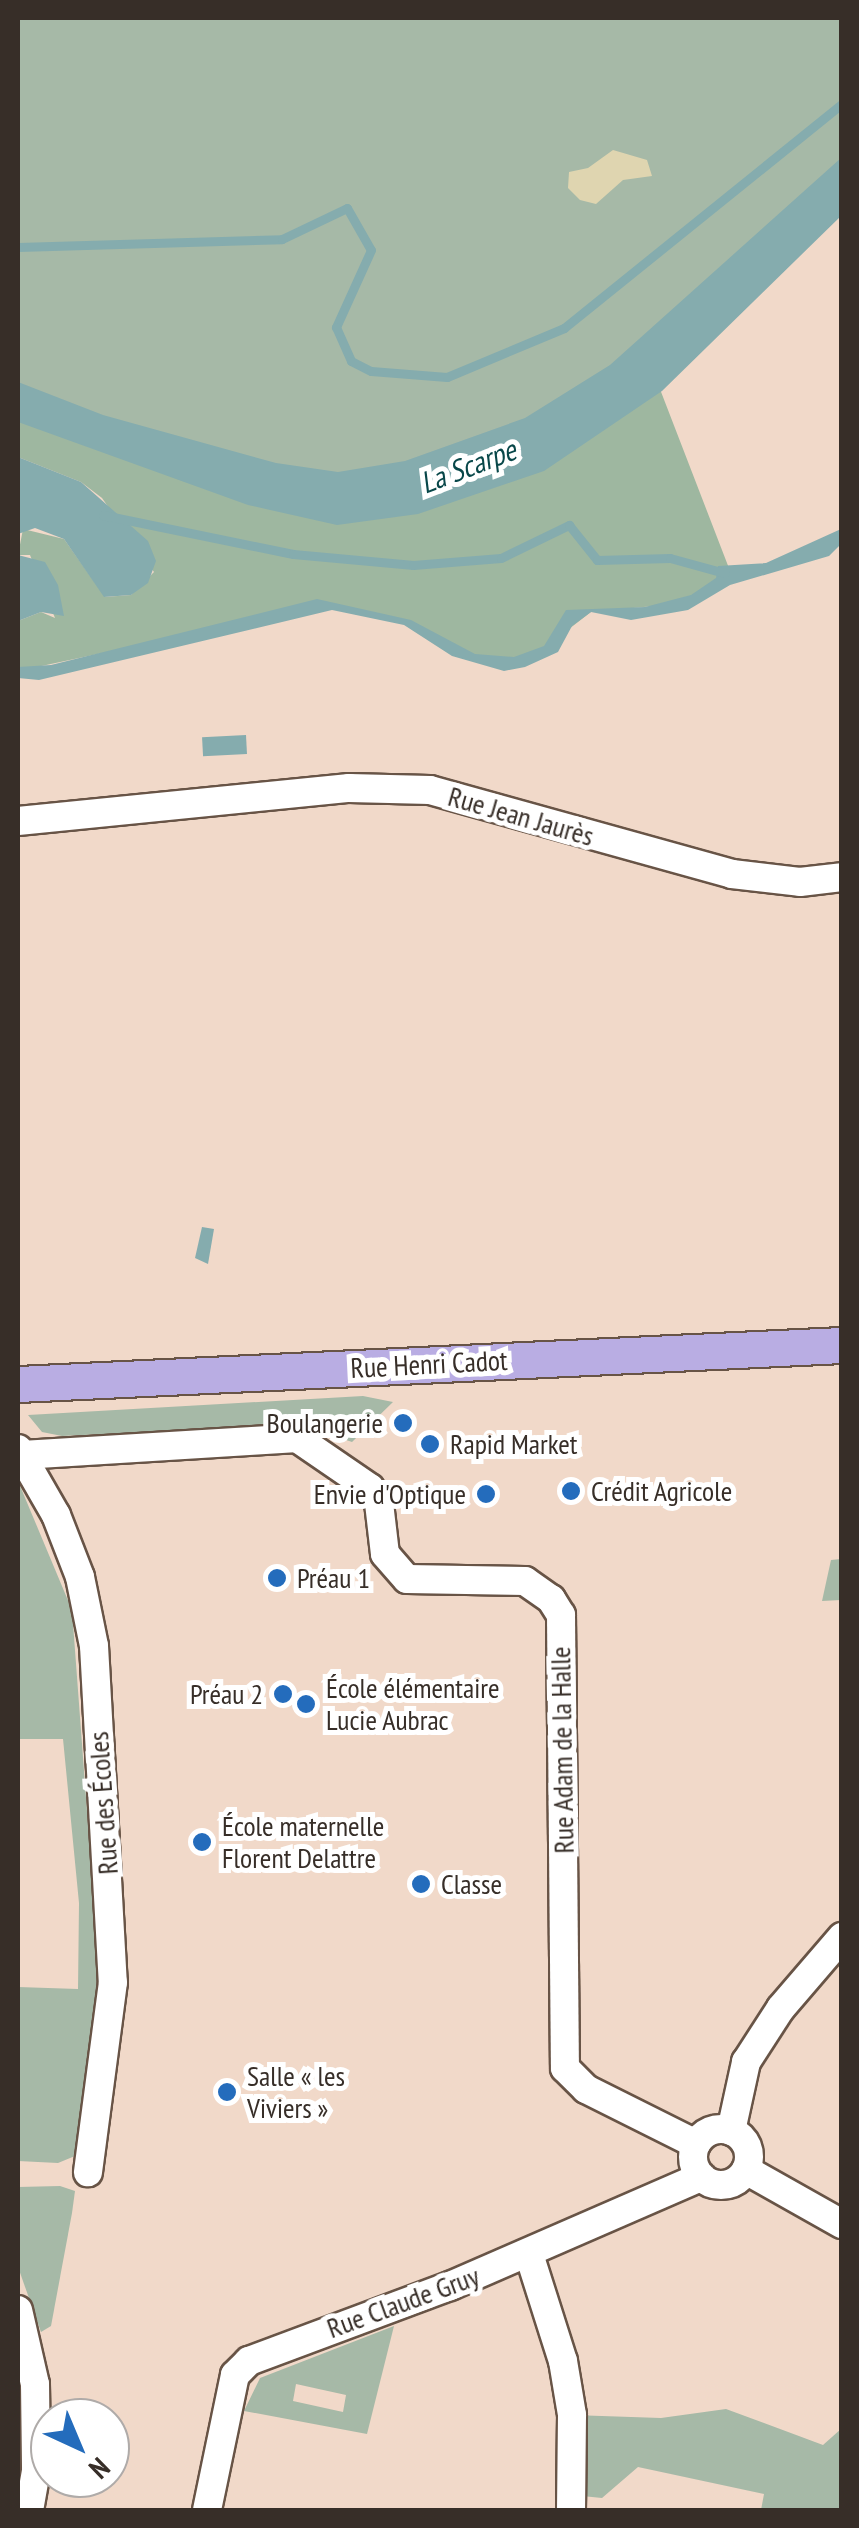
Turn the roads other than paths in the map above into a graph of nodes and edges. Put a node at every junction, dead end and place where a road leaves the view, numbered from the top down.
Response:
1 (18, 822) edge
2 (842, 877) edge
3 (842, 1345) edge
4 (18, 1384) edge
5 (20, 1452) edge
6 (842, 1937) edge
7 (732, 2131) junction
8 (696, 2144) junction
9 (746, 2170) junction
10 (88, 2172) dead end
11 (701, 2177) junction
12 (842, 2224) edge
13 (529, 2254) junction
14 (18, 2310) edge
15 (29, 2510) edge
16 (207, 2510) edge
17 (570, 2510) edge

1 - 2 street, Rue Jean Jaurès
3 - 4 main road, Rue Henri Cadot
5 - 8 street, Rue Adam de la Halle
5 - 10 street, Rue des Écoles
6 - 7 street
7 - 8 street
7 - 9 street
8 - 11 street
9 - 11 street
9 - 12 street
11 - 13 street, Rue Claude Gruy
13 - 16 street, Rue Claude Gruy
13 - 17 street
14 - 15 street

